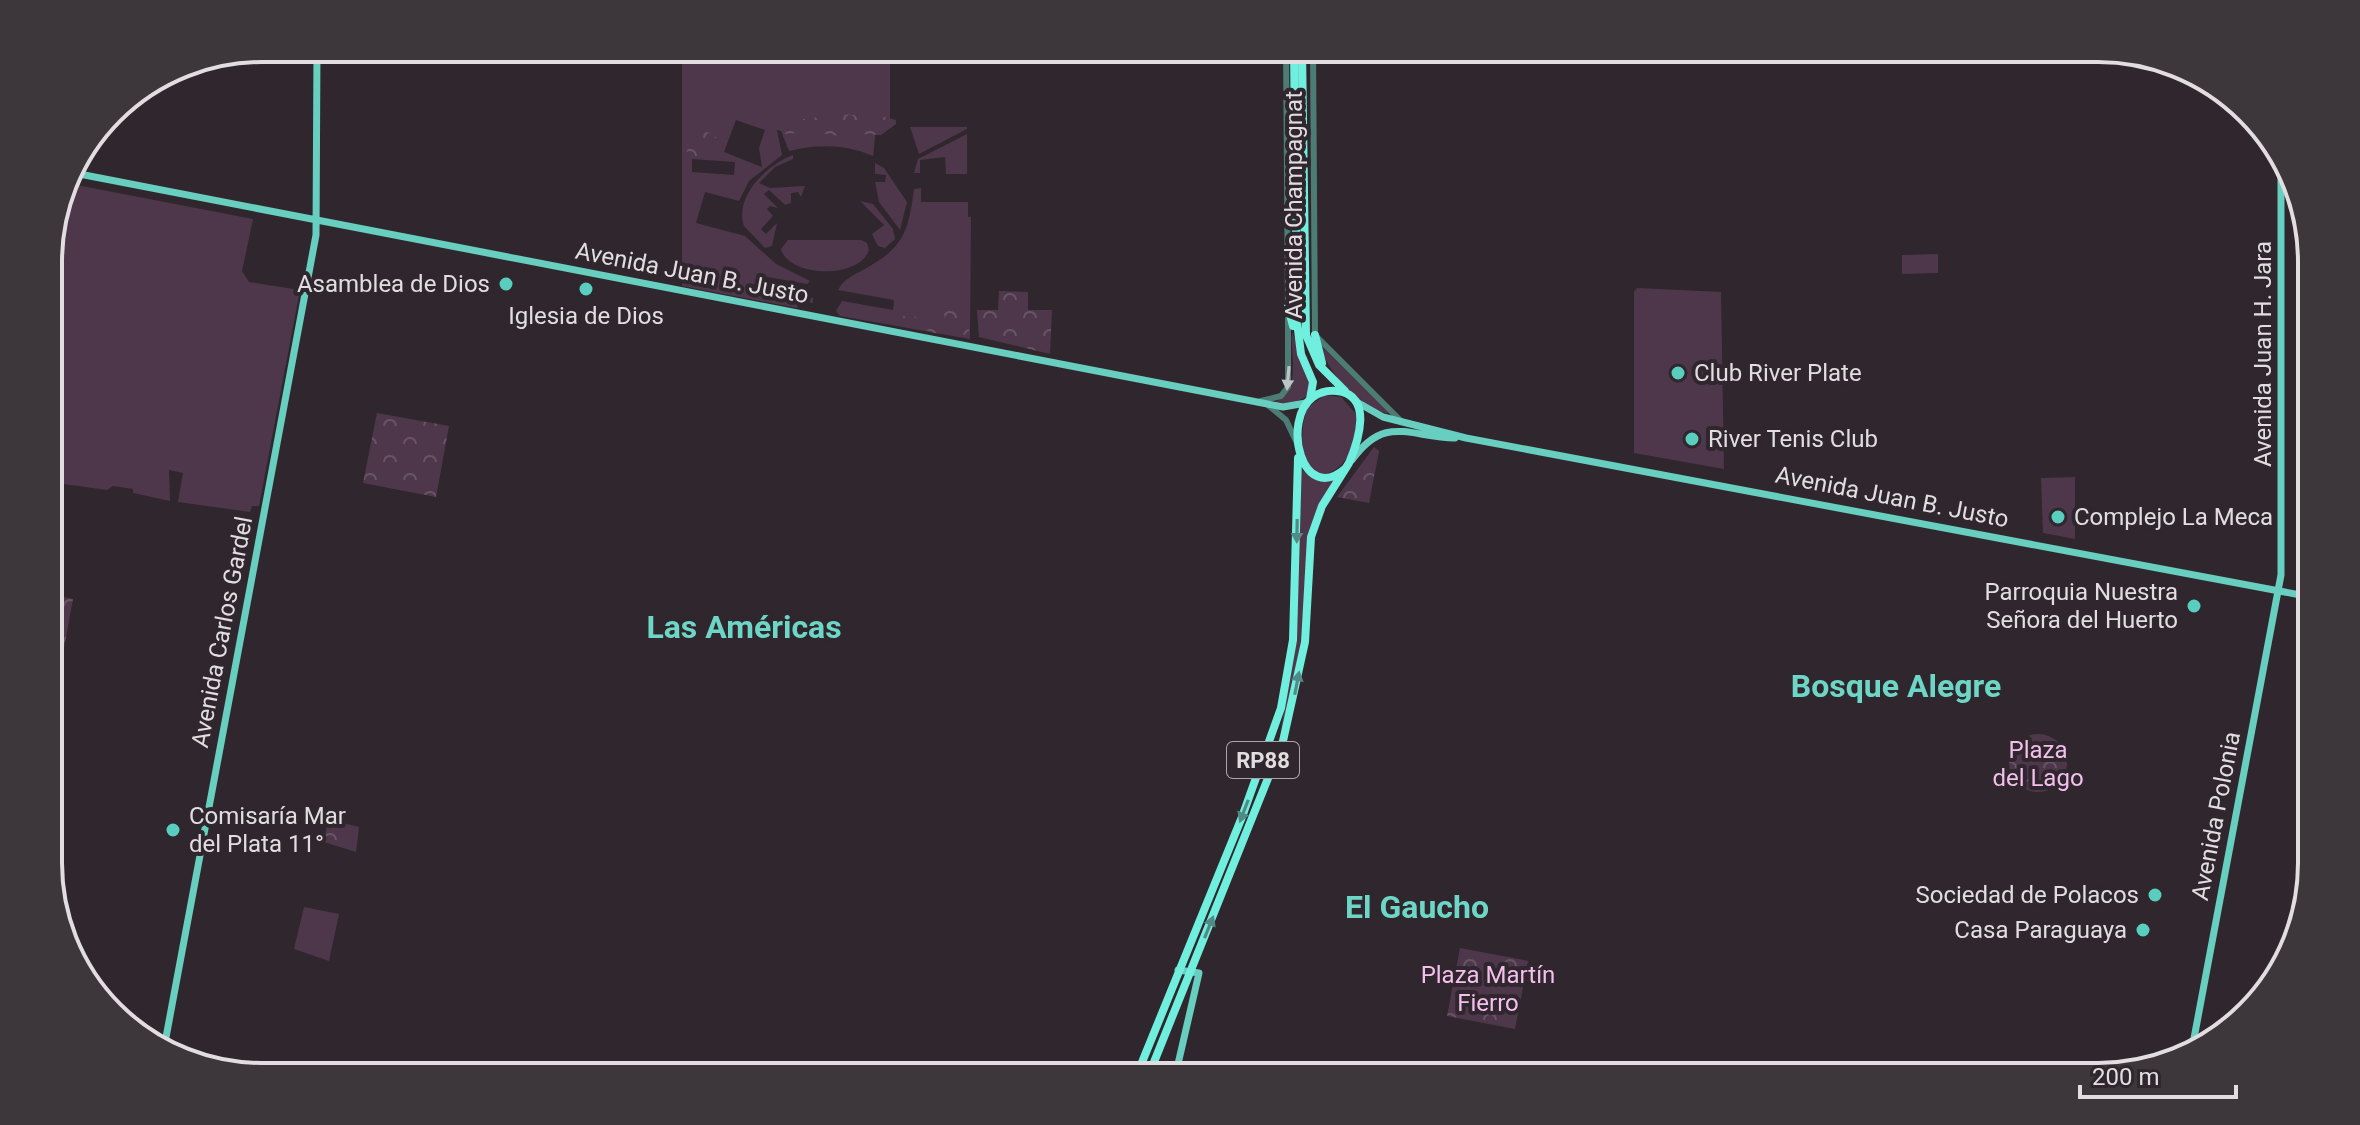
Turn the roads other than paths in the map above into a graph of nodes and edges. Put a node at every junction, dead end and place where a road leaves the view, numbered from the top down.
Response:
1 (317, 62) edge
2 (1286, 62) edge
3 (1294, 62) edge
4 (1302, 62) edge
5 (1313, 62) edge
6 (83, 175) edge
7 (2281, 182) edge
8 (318, 223) junction
9 (1288, 307) junction
10 (1315, 335) junction
11 (1298, 345) junction
12 (1327, 375) junction
13 (1351, 397) junction
14 (1261, 401) junction
15 (1309, 401) junction
16 (1402, 422) junction
17 (1466, 438) junction
18 (1298, 450) junction
19 (1348, 466) junction
20 (2279, 591) junction
21 (2298, 595) edge
22 (1178, 970) junction
23 (1195, 972) junction
24 (166, 1038) edge
25 (2194, 1038) edge
26 (1141, 1063) edge
27 (1154, 1063) edge
28 (1178, 1063) edge

1 - 8 main road, Avenida Carlos Gardel
2 - 9 street, Avenida Champagnat
3 - 11 highway, Avenida Champagnat / RP88
4 - 12 highway, Avenida Champagnat
5 - 10 street, Avenida Champagnat
6 - 8 main road, Avenida Juan B. Justo
7 - 20 main road, Avenida Juan H. Jara
8 - 14 main road, Avenida Juan B. Justo
8 - 24 main road, Avenida Carlos Gardel
9 - 11 highway
9 -> 14 street, Avenida Champagnat
10 - 12 highway
10 - 16 street, Avenida Champagnat
11 - 15 highway, Avenida Champagnat / RP88
12 - 13 highway, Avenida Champagnat
13 - 15 highway
13 - 16 main road, Avenida Juan B. Justo
13 - 19 highway, RP88
14 - 15 main road, Avenida Juan B. Justo
14 - 18 street
15 - 18 highway, RP88
16 - 17 main road, Avenida Juan B. Justo
17 - 19 main road, Avenida Juan B. Justo
17 - 20 main road, Avenida Juan B. Justo
18 - 19 highway
18 -> 22 highway, RP88
23 -> 19 highway, RP88
20 - 21 main road, Avenida Juan B. Justo
20 - 25 main road, Avenida Polonia
22 - 23 main road
22 - 26 highway, RP88
23 - 27 highway, RP88
23 - 28 main road

